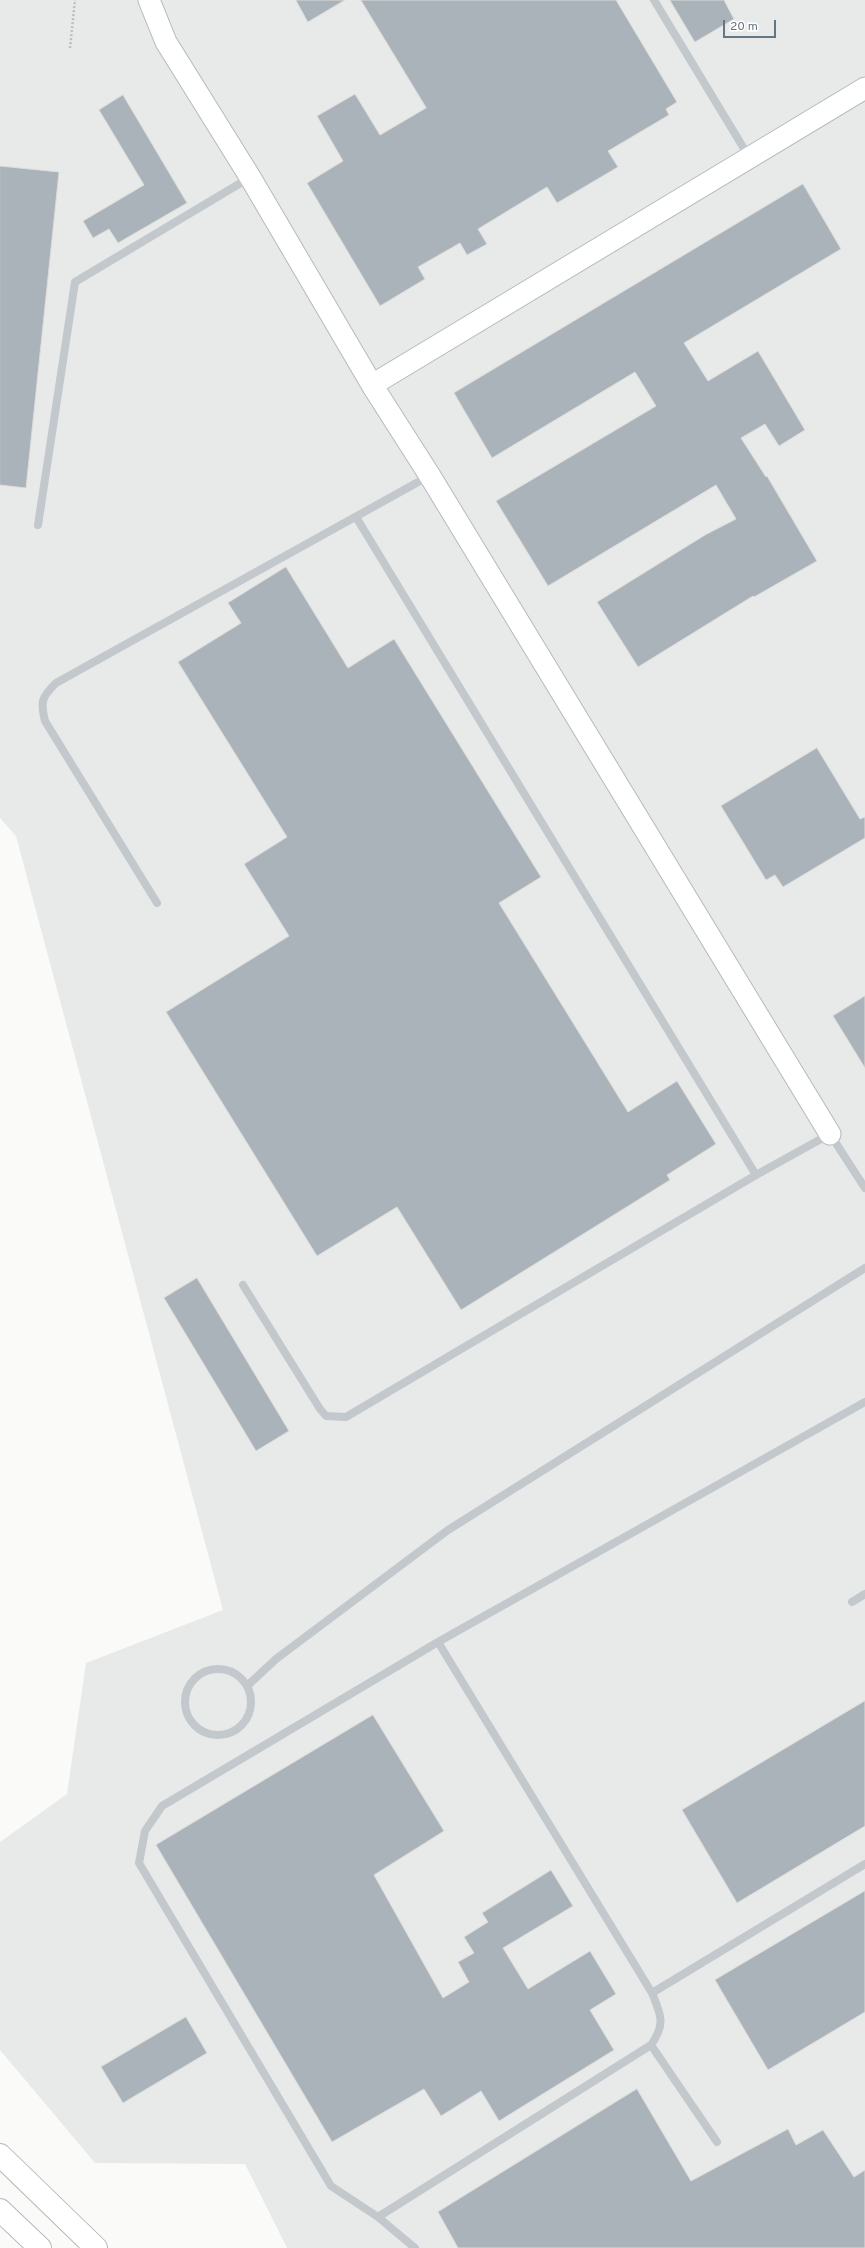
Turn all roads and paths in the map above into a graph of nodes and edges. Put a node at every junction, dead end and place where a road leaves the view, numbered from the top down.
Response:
1 (75, 0) edge
2 (150, 0) edge
3 (654, 0) edge
4 (70, 48) dead end
5 (864, 91) edge
6 (750, 157) junction
7 (250, 177) junction
8 (372, 385) junction
9 (430, 476) junction
10 (356, 517) junction
11 (38, 525) dead end
12 (157, 903) dead end
13 (830, 1134) junction
14 (756, 1175) junction
15 (865, 1188) edge
16 (865, 1268) edge
17 (243, 1285) dead end
18 (865, 1402) edge
19 (865, 1594) edge
20 (852, 1602) dead end
21 (438, 1642) junction
22 (247, 1686) junction
23 (865, 1864) edge
24 (652, 1992) junction
25 (651, 2045) junction
26 (717, 2142) dead end
27 (0, 2155) edge
28 (0, 2210) edge
29 (378, 2217) junction
30 (40, 2248) edge
31 (96, 2248) edge
32 (415, 2248) edge

1 - 4 path
2 - 7 street
3 - 6 lane
5 - 6 street
6 - 8 street
7 - 8 street
7 - 11 lane
8 - 9 street
9 - 10 lane
9 - 13 street
10 - 12 lane
10 - 14 lane
13 - 14 lane
13 - 15 lane
14 - 17 lane
16 - 22 lane
18 - 21 lane
19 - 20 lane
21 - 24 lane
21 - 29 lane
22 - 22 lane
23 - 24 lane
24 - 25 lane
25 - 26 lane
25 - 29 lane
27 - 31 highway
28 - 30 highway
29 - 32 lane

